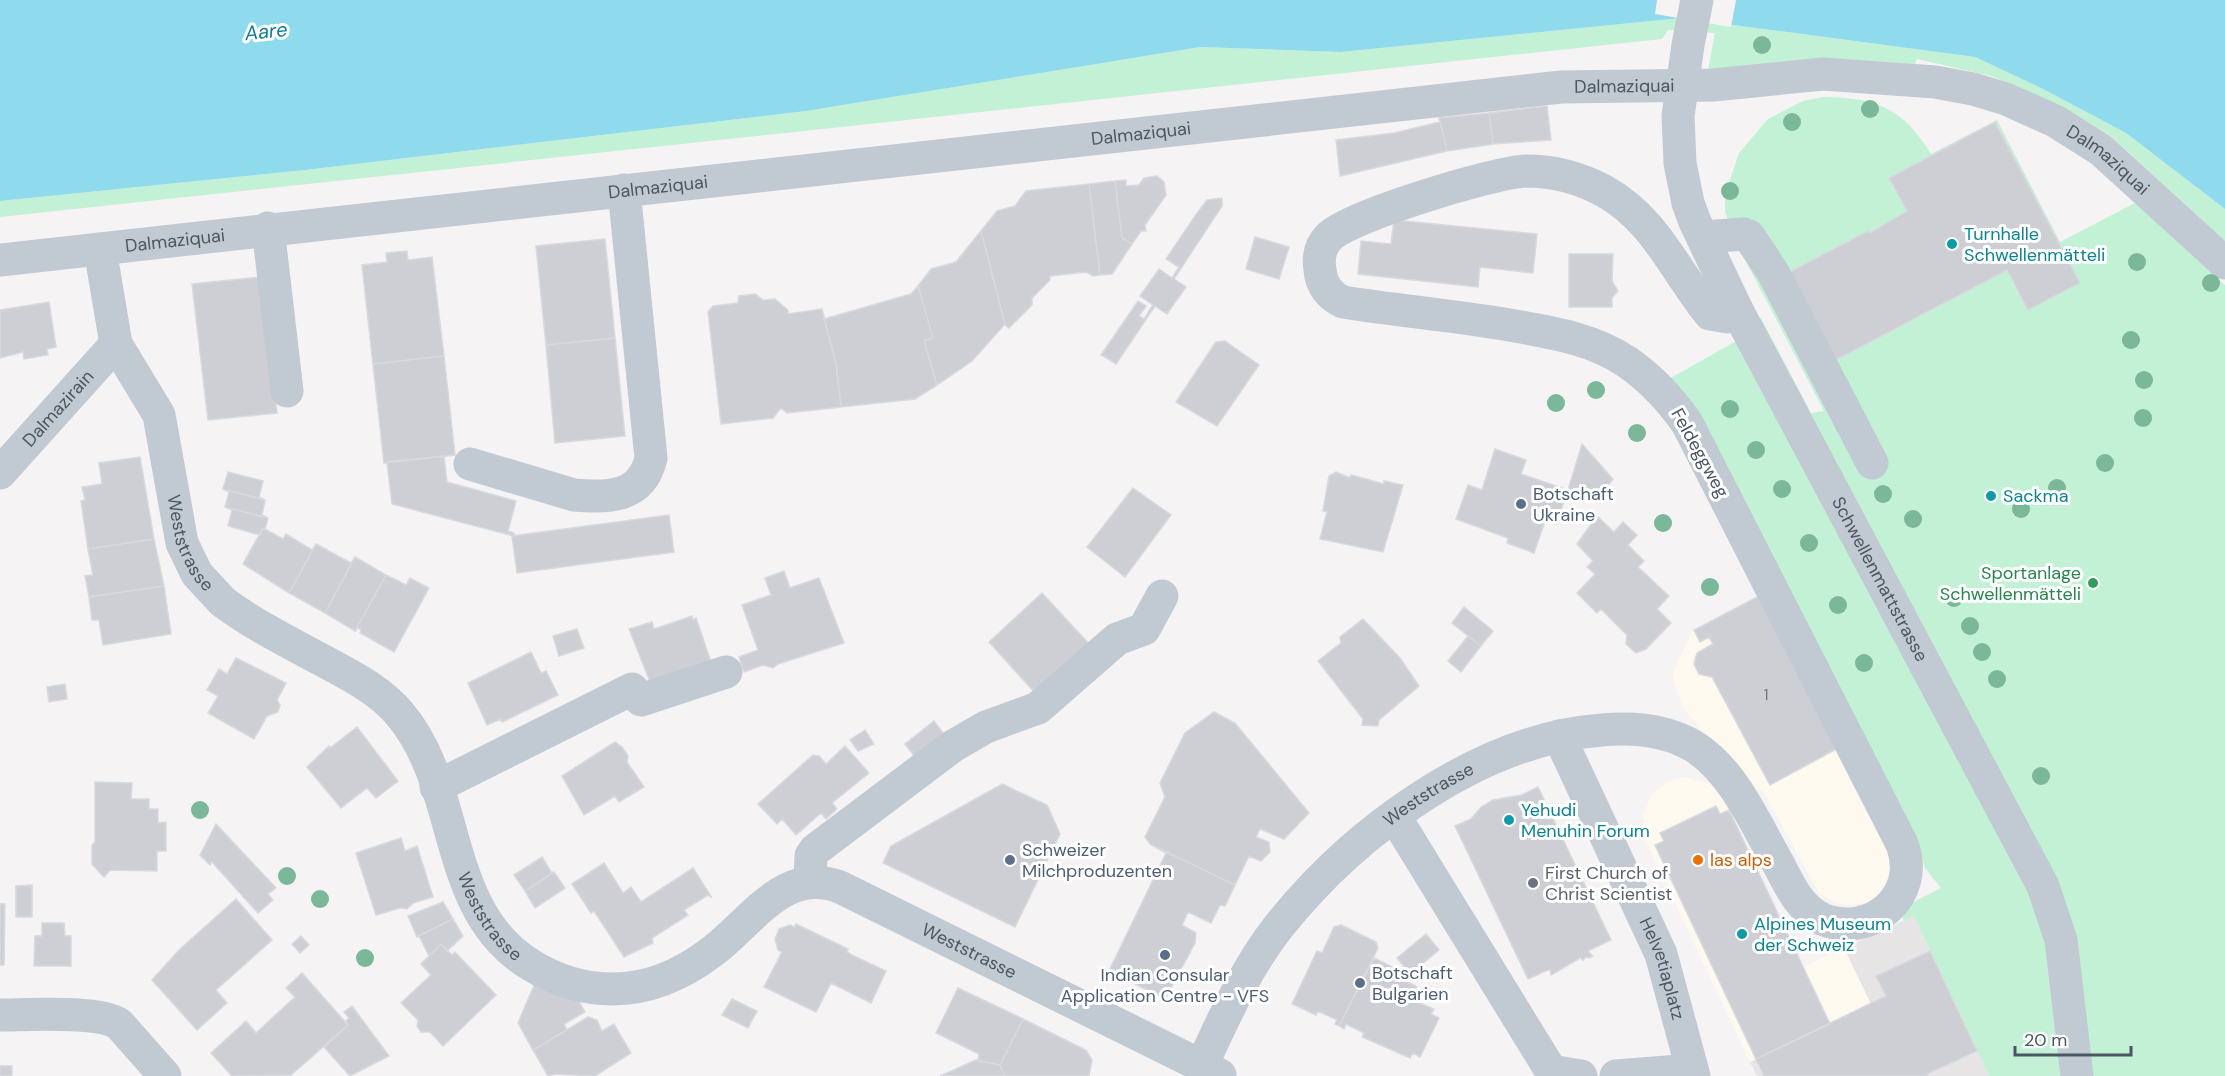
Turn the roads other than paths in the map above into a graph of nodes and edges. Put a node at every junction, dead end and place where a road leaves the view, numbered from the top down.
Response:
1 (1695, 11) edge
2 (1682, 85) junction
3 (624, 190) junction
4 (268, 228) junction
5 (1703, 237) junction
6 (100, 249) junction
7 (0, 260) edge
8 (2225, 263) edge
9 (1738, 312) junction
10 (116, 344) junction
11 (287, 391) dead end
12 (1872, 463) dead end
13 (470, 464) dead end
14 (0, 473) edge
15 (1162, 596) dead end
16 (726, 672) dead end
17 (1559, 736) junction
18 (436, 787) junction
19 (1395, 817) junction
20 (810, 882) junction
21 (0, 1015) edge
22 (1211, 1071) edge
23 (1693, 1073) edge
24 (1560, 1074) edge
25 (165, 1076) edge
26 (1616, 1076) edge
27 (2077, 1076) edge

1 - 2 street, Schwellenmattstrasse
2 - 3 street, Dalmaziquai
2 - 5 street, Schwellenmattstrasse
2 - 8 street, Dalmaziquai
3 - 4 street, Dalmaziquai
3 - 13 street
4 - 6 street, Dalmaziquai
4 - 11 street
5 - 9 street, Schwellenmattstrasse
5 - 12 street
6 - 7 street, Dalmaziquai
6 - 10 street, Weststrasse
9 - 17 street, Feldeggweg
9 - 27 street, Schwellenmattstrasse
10 - 14 street, Dalmazirain
10 - 18 street, Weststrasse
15 - 20 street
16 - 18 street
17 - 19 street, Weststrasse
17 - 23 street, Helvetiaplatz
18 - 20 street, Weststrasse
19 - 22 street, Weststrasse
19 - 24 street
20 - 22 street, Weststrasse
21 - 25 street
23 - 26 street

